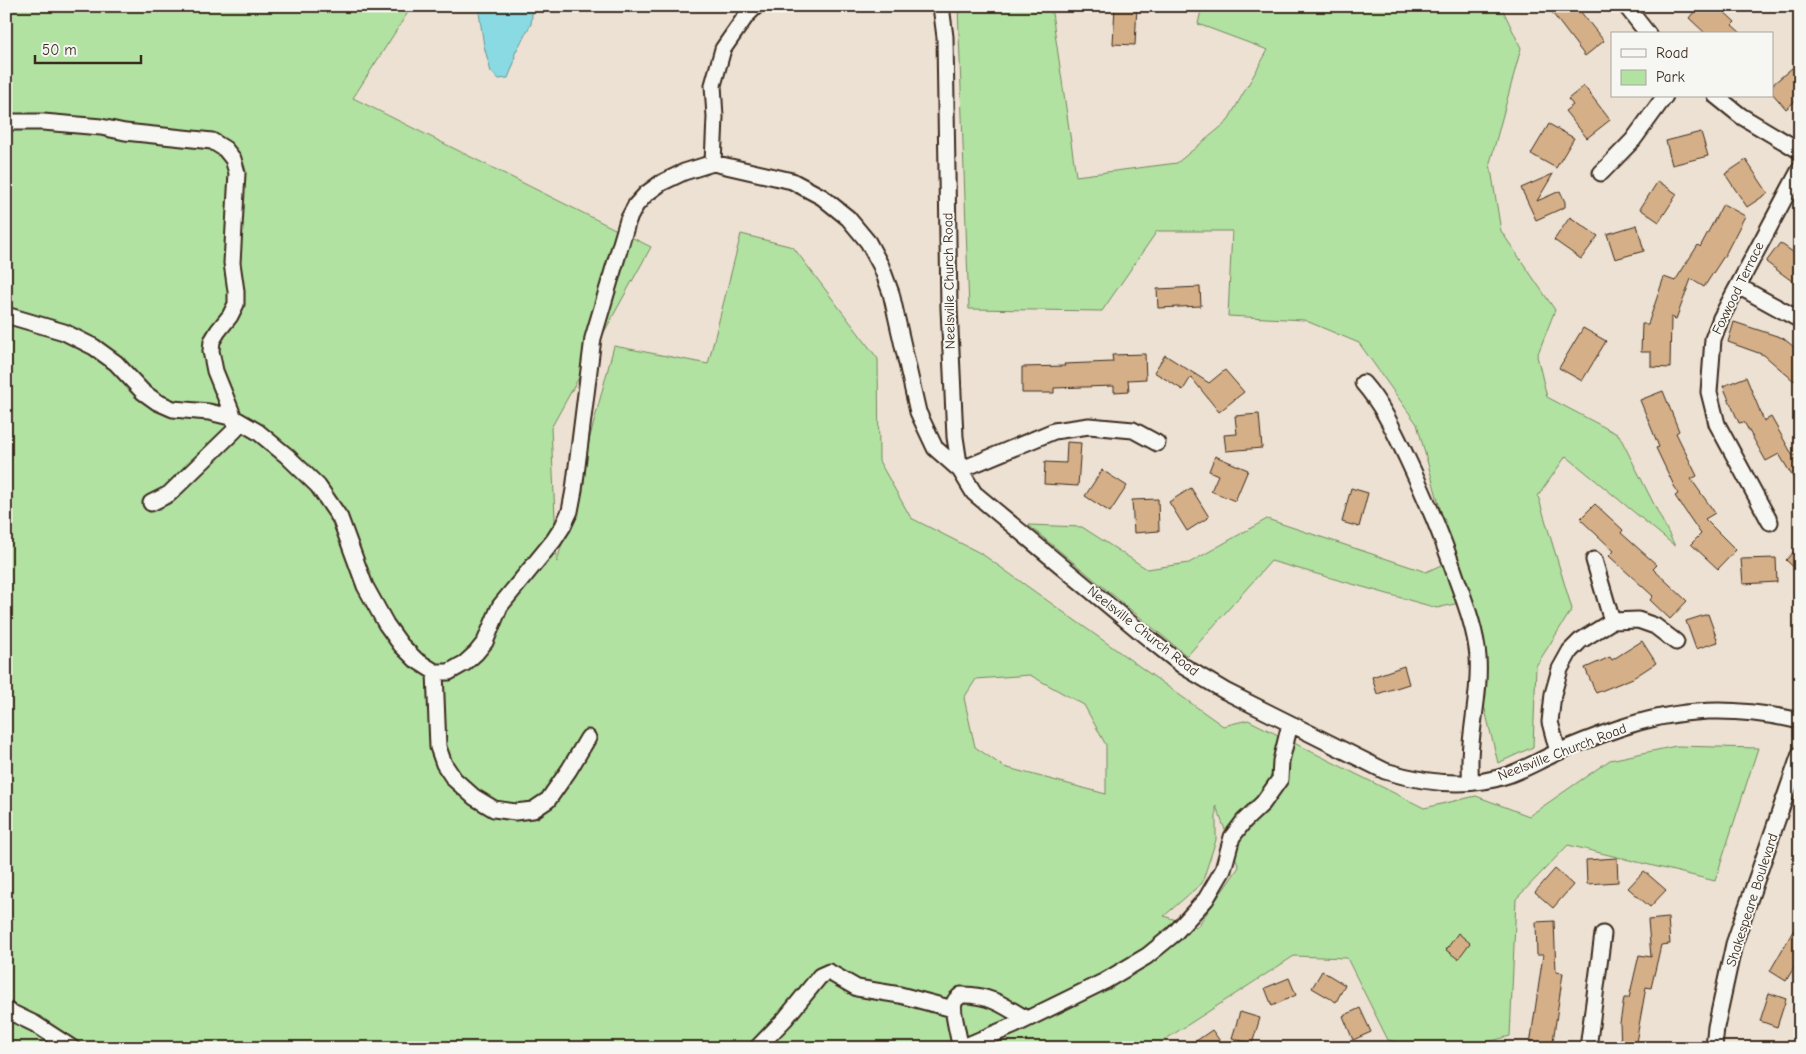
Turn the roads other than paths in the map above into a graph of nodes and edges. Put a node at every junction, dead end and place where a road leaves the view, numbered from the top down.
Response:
1 (756, 6) edge
2 (942, 6) edge
3 (1626, 6) edge
4 (1646, 32) edge
5 (1664, 98) edge
6 (1718, 98) edge
7 (6, 122) edge
8 (1800, 151) edge
9 (713, 163) junction
10 (1800, 169) edge
11 (1601, 173) dead end
12 (1738, 286) junction
13 (6, 315) edge
14 (1800, 320) edge
15 (1363, 383) dead end
16 (234, 418) junction
17 (1157, 443) dead end
18 (960, 470) junction
19 (151, 503) dead end
20 (1770, 522) dead end
21 (1594, 560) dead end
22 (1612, 621) junction
23 (1676, 642) dead end
24 (435, 672) junction
25 (1800, 722) edge
26 (1290, 724) junction
27 (588, 738) dead end
28 (1558, 752) junction
29 (1800, 754) edge
30 (1471, 782) junction
31 (1603, 934) dead end
32 (953, 1009) junction
33 (6, 1010) edge
34 (1026, 1019) junction
35 (72, 1048) edge
36 (757, 1048) edge
37 (961, 1048) edge
38 (1588, 1048) edge
39 (1714, 1048) edge

1 - 9 street
2 - 18 street, Neelsville Church Road
3 - 4 street
5 - 11 street
6 - 8 street
7 - 16 street
9 - 18 street
9 - 24 street
10 - 12 street, Foxwood Terrace
12 - 14 street
12 - 20 street, Foxwood Terrace
13 - 16 street
15 - 30 street
16 - 19 street
16 - 24 street
17 - 18 street
18 - 26 street, Neelsville Church Road
21 - 22 street
22 - 23 street
22 - 28 street
24 - 27 street
25 - 28 street, Neelsville Church Road
26 - 30 street, Neelsville Church Road
26 - 34 street
28 - 30 street, Neelsville Church Road
29 - 39 street, Shakespeare Boulevard
31 - 38 street
32 - 34 street
32 - 36 street
32 - 37 street
33 - 35 street
34 - 37 street

